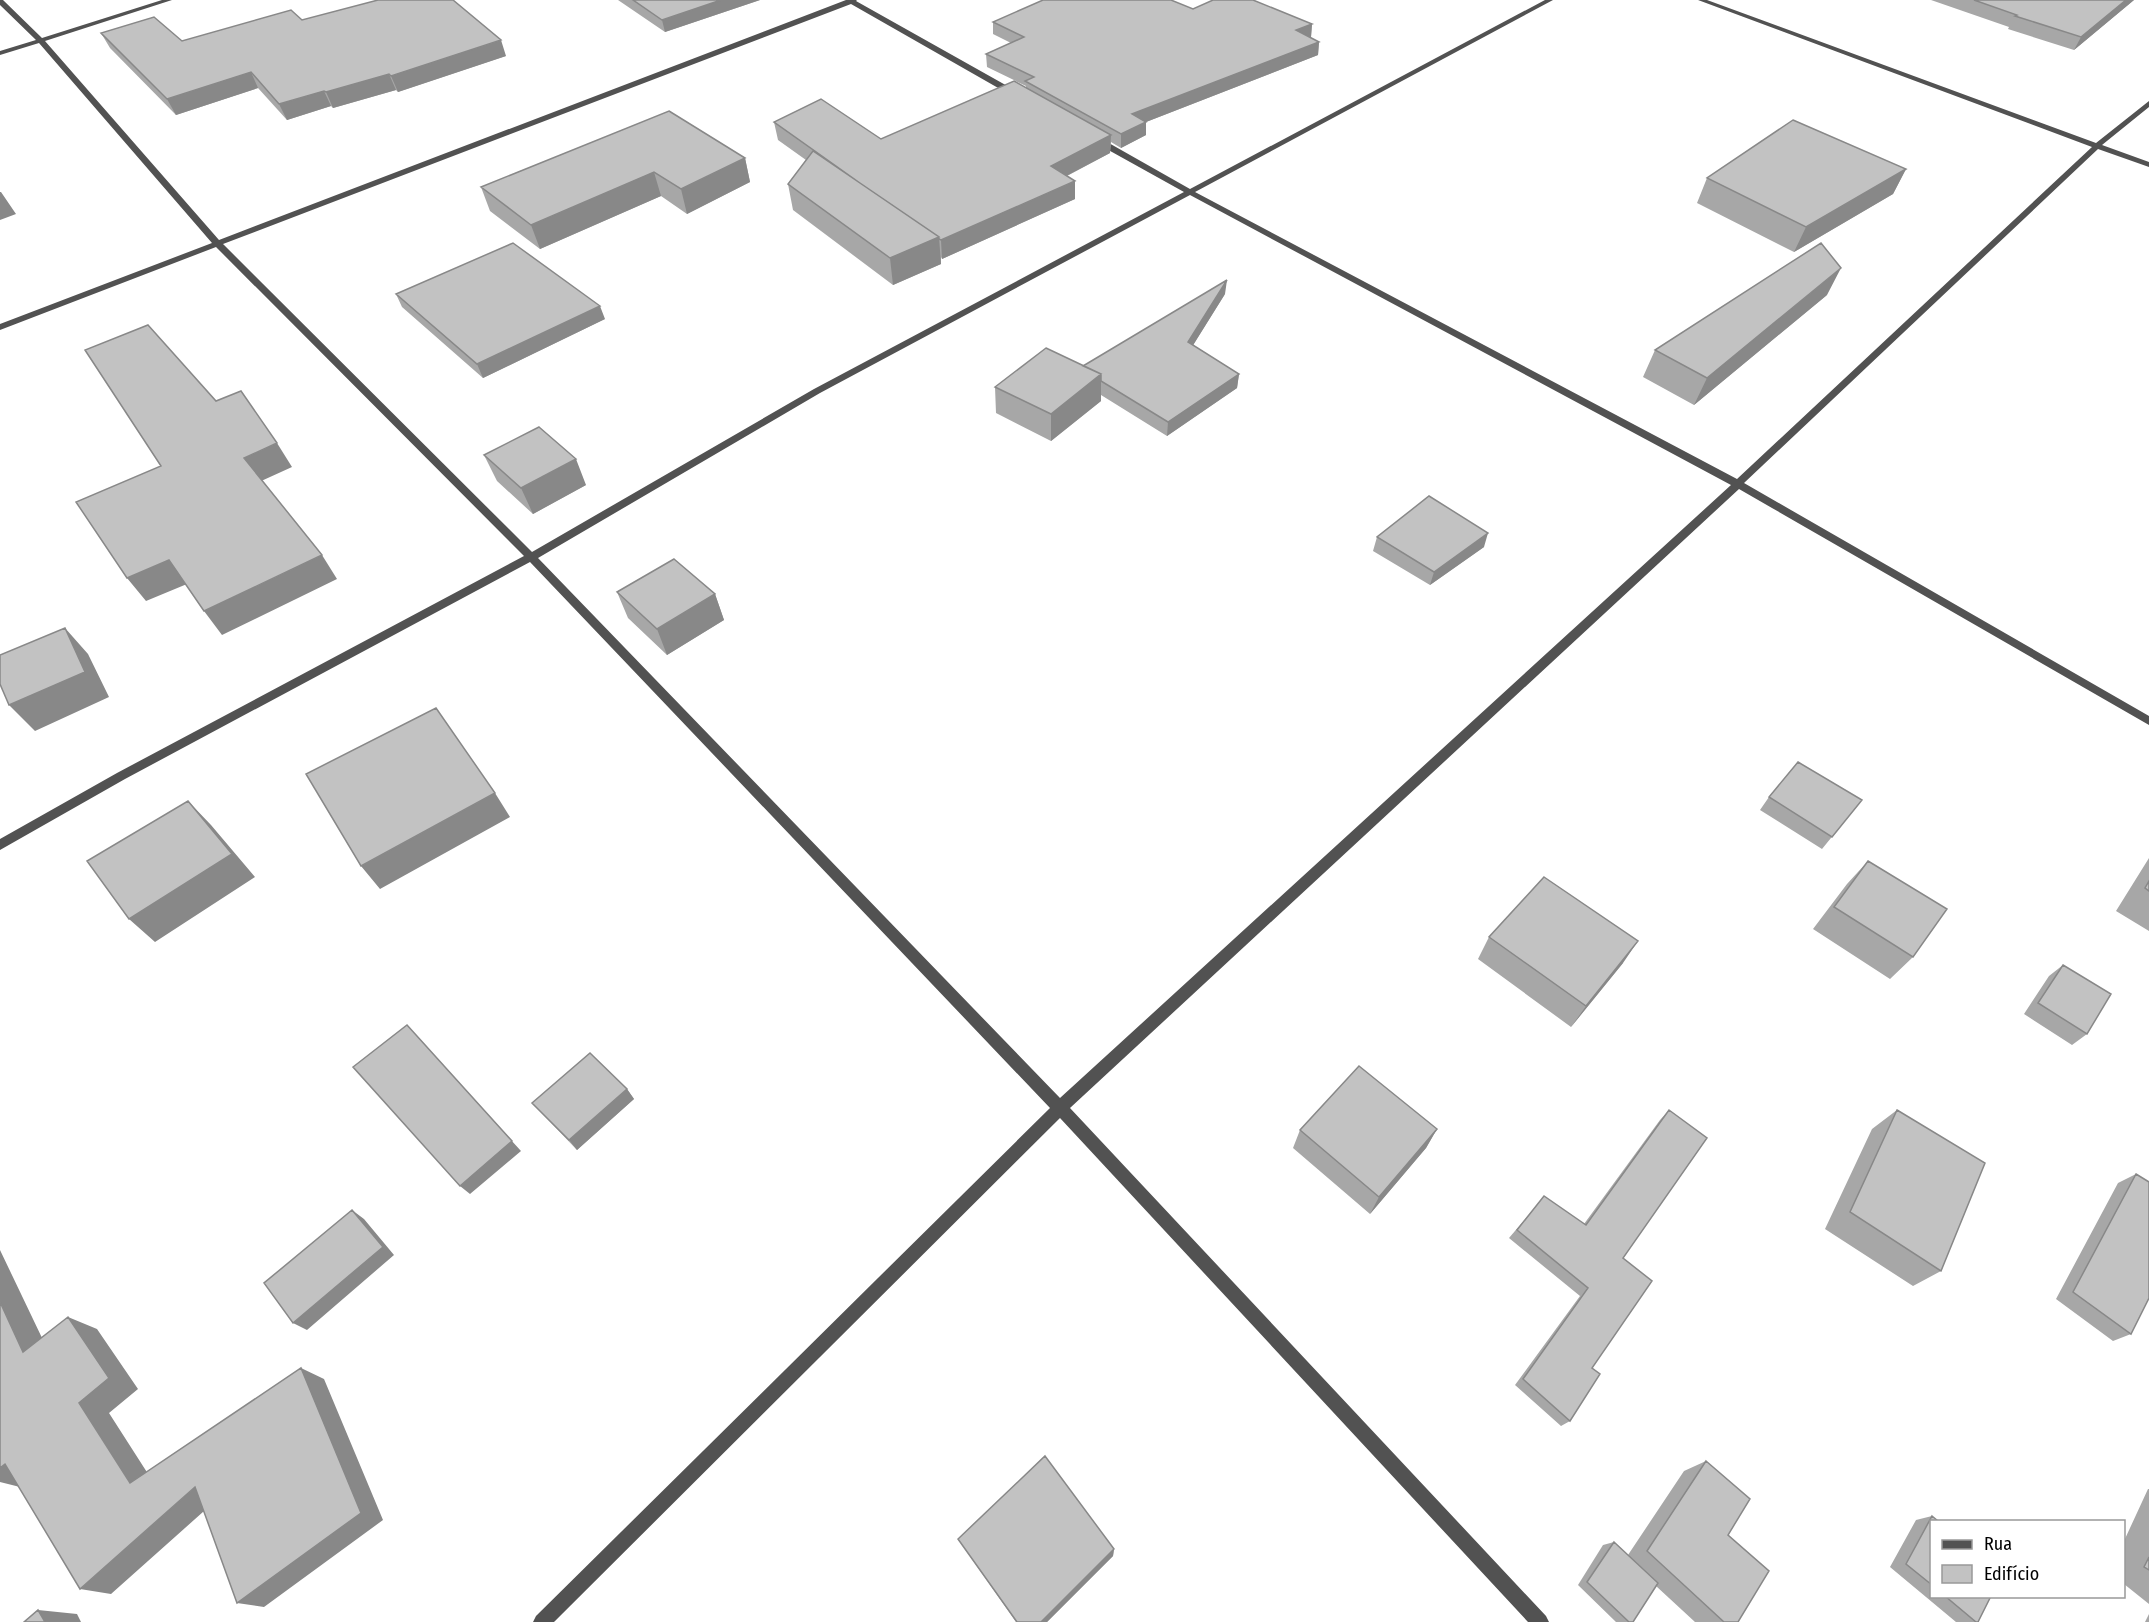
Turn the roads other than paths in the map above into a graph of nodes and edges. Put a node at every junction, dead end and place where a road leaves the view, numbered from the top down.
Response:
1 (169, 0) edge
2 (851, 0) edge
3 (1550, 0) edge
4 (1701, 0) edge
5 (0, 1) edge
6 (41, 41) junction
7 (0, 53) edge
8 (1025, 99) edge
9 (2149, 103) edge
10 (1087, 134) edge
11 (2097, 146) junction
12 (2149, 165) edge
13 (1189, 192) junction
14 (216, 242) junction
15 (0, 327) edge
16 (1738, 484) junction
17 (531, 556) junction
18 (2149, 721) edge
19 (0, 845) edge
20 (1060, 1108) junction
21 (542, 1622) edge
22 (1540, 1622) edge

1 - 6 street
2 - 8 street
2 - 14 street
3 - 13 street
4 - 11 street
5 - 6 street
6 - 7 street
6 - 14 street
9 - 11 street
10 - 13 street
11 - 12 street
11 - 16 street
13 - 16 street
13 - 17 street
14 - 15 street
14 - 17 street
16 - 18 street
16 - 20 street
17 - 19 street
17 - 20 street
20 - 21 street
20 - 22 street

